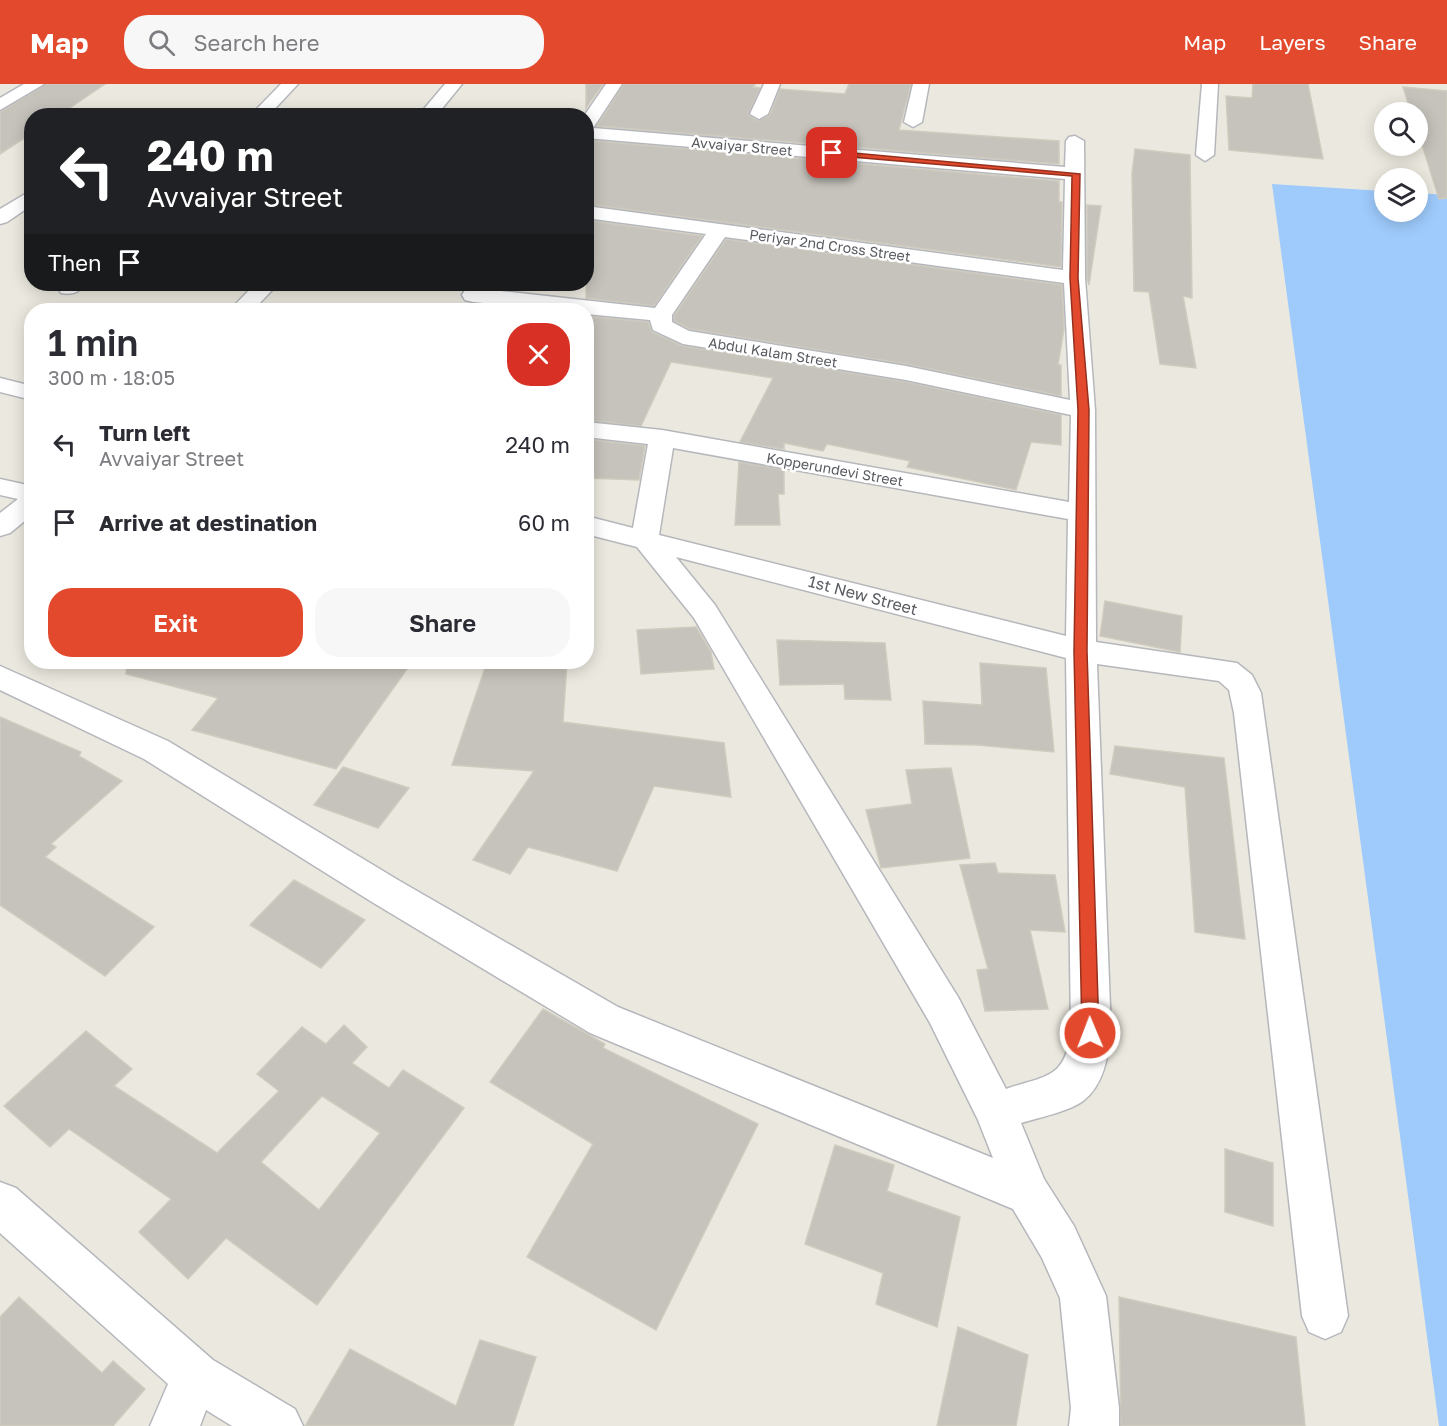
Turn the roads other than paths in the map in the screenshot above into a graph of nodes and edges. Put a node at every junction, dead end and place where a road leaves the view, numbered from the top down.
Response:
1 (36, 84) edge
2 (290, 84) edge
3 (454, 84) edge
4 (614, 84) edge
5 (772, 84) edge
6 (921, 84) edge
7 (1210, 84) edge
8 (0, 105) edge
9 (266, 108) edge
10 (433, 108) edge
11 (594, 114) edge
12 (759, 114) dead end
13 (913, 122) dead end
14 (594, 134) edge
15 (1075, 141) dead end
16 (1205, 155) dead end
17 (1076, 174) junction
18 (0, 193) edge
19 (24, 195) edge
20 (24, 201) edge
21 (594, 213) edge
22 (0, 218) edge
23 (719, 230) junction
24 (1074, 278) junction
25 (260, 291) edge
26 (471, 296) edge
27 (248, 303) edge
28 (541, 303) edge
29 (594, 308) edge
30 (661, 315) junction
31 (0, 385) edge
32 (24, 391) edge
33 (1083, 410) junction
34 (594, 430) edge
35 (662, 438) junction
36 (0, 487) edge
37 (24, 492) edge
38 (24, 508) edge
39 (1082, 513) junction
40 (0, 527) edge
41 (594, 527) edge
42 (645, 538) junction
43 (1081, 651) junction
44 (0, 677) edge
45 (996, 1112) junction
46 (1028, 1194) junction
47 (0, 1204) edge
48 (1326, 1316) dead end
49 (196, 1377) junction
50 (175, 1426) edge
51 (278, 1426) edge
52 (1094, 1426) edge

1 - 8 street
2 - 9 street
3 - 10 street
4 - 11 street
5 - 12 street
6 - 13 street
7 - 16 street
14 - 17 street, Avvaiyar Street
15 - 17 street
17 - 24 street
18 - 19 street
20 - 22 street
21 - 23 street, Periyar 2nd Cross Street
23 - 24 street, Periyar 2nd Cross Street
23 - 30 street
24 - 33 street
25 - 27 street
26 - 28 street
29 - 30 street
30 - 33 street, Abdul Kalam Street
31 - 32 street
33 - 39 street
34 - 35 street, Kopperundevi Street
35 - 39 street, Kopperundevi Street
35 - 42 street
36 - 37 street
38 - 40 street
39 - 43 street
41 - 42 street, 1st New Street
42 - 43 street, 1st New Street
42 - 45 street
43 - 45 street
43 - 48 street, 1st New Street
44 - 46 street
45 - 46 street
46 - 52 street
47 - 49 street
49 - 50 street
49 - 51 street

